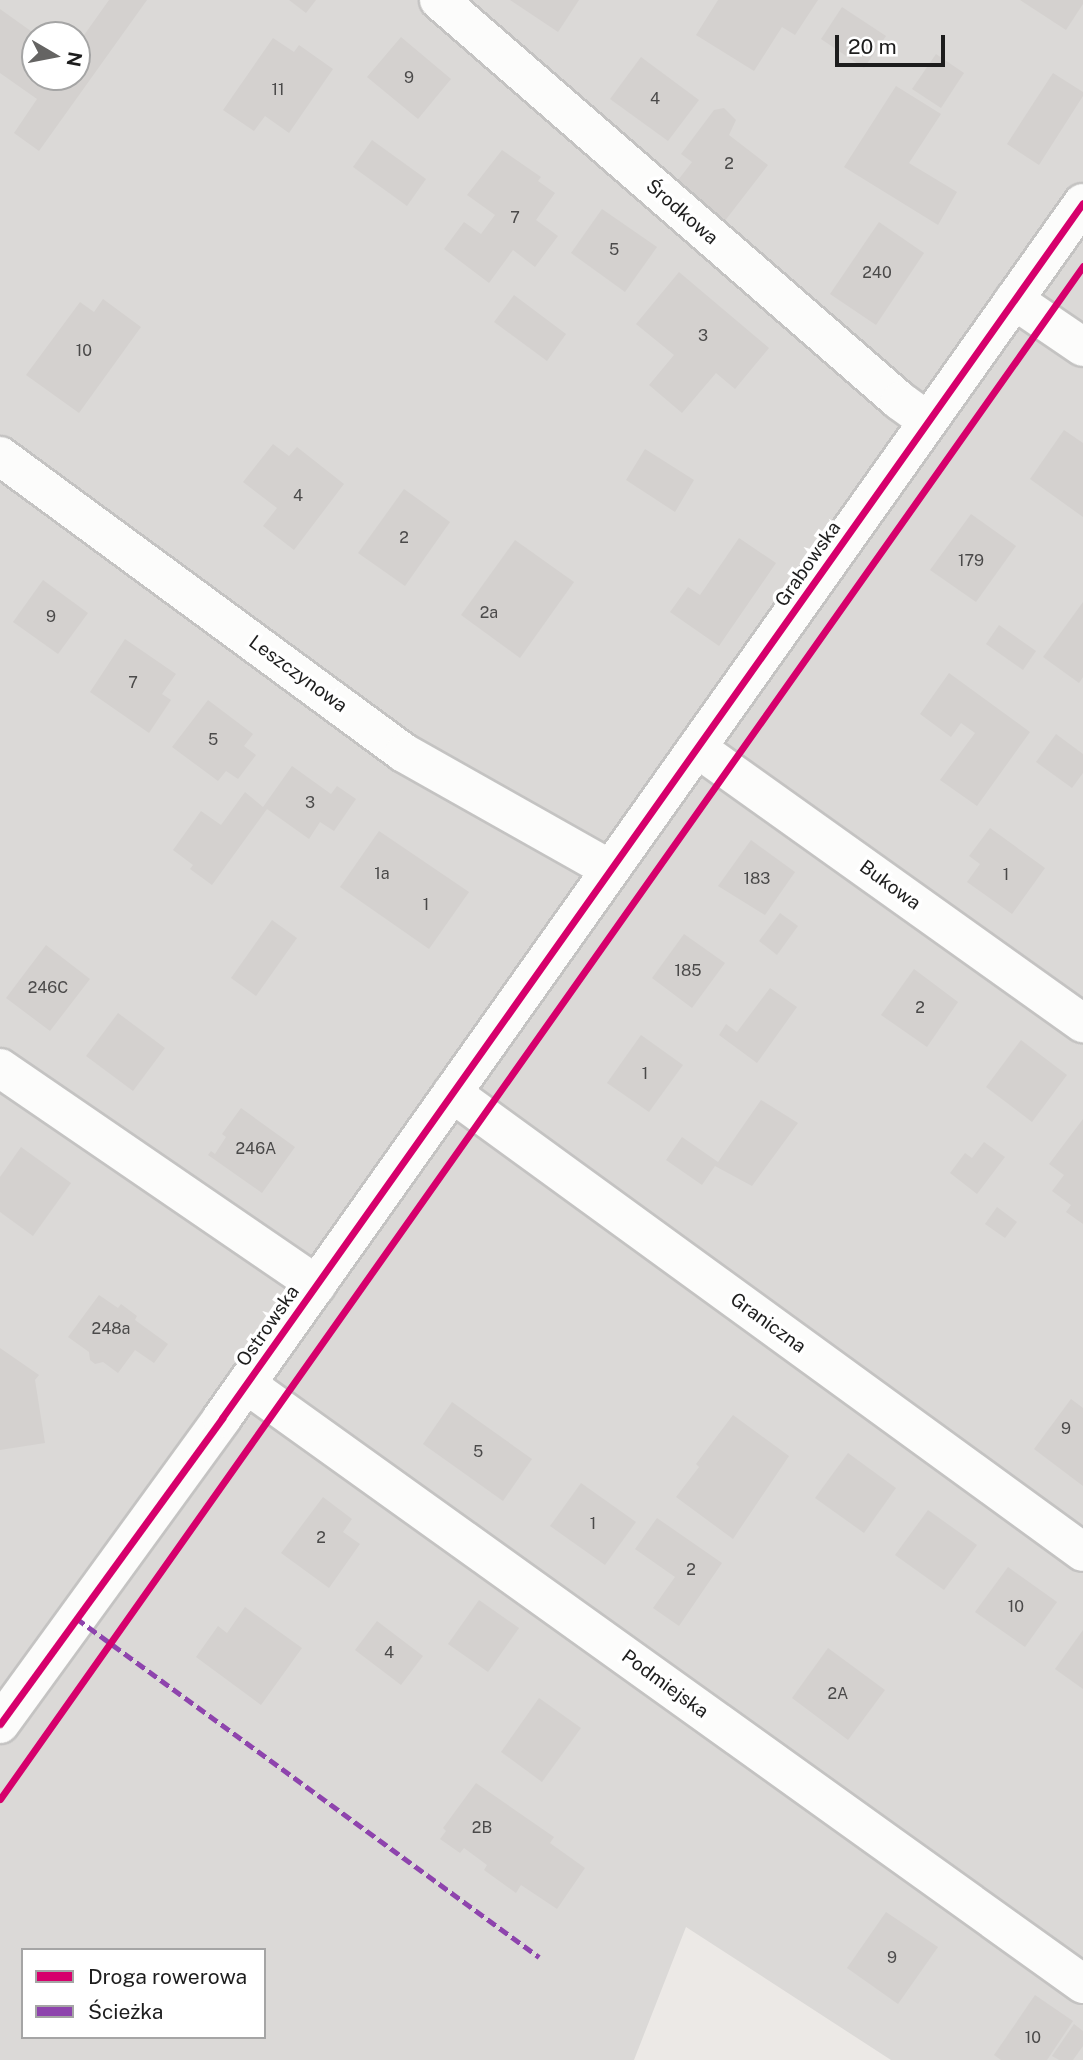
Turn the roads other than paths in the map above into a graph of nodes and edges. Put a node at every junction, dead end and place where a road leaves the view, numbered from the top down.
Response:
1 (439, 0) edge
2 (1083, 203) edge
3 (1014, 300) junction
4 (1083, 347) edge
5 (928, 421) junction
6 (0, 456) edge
7 (697, 748) junction
8 (610, 869) junction
9 (557, 943) joint
10 (1083, 1023) edge
11 (0, 1068) edge
12 (452, 1093) junction
13 (317, 1285) junction
14 (246, 1384) junction
15 (1083, 1552) edge
16 (0, 1724) edge
17 (1083, 1984) edge

1 - 5 street, Środkowa
2 - 3 street, Grabowska
3 - 4 street
3 - 5 street, Grabowska
5 - 7 street, Grabowska
6 - 8 street, Leszczynowa
7 - 8 street, Grabowska
7 - 10 street, Bukowa
8 - 9 street, Grabowska
9 - 12 street, Ostrowska
11 - 13 street
12 - 13 street, Ostrowska
12 - 15 street, Graniczna
13 - 14 street, Ostrowska
14 - 16 street, Ostrowska
14 - 17 street, Podmiejska

